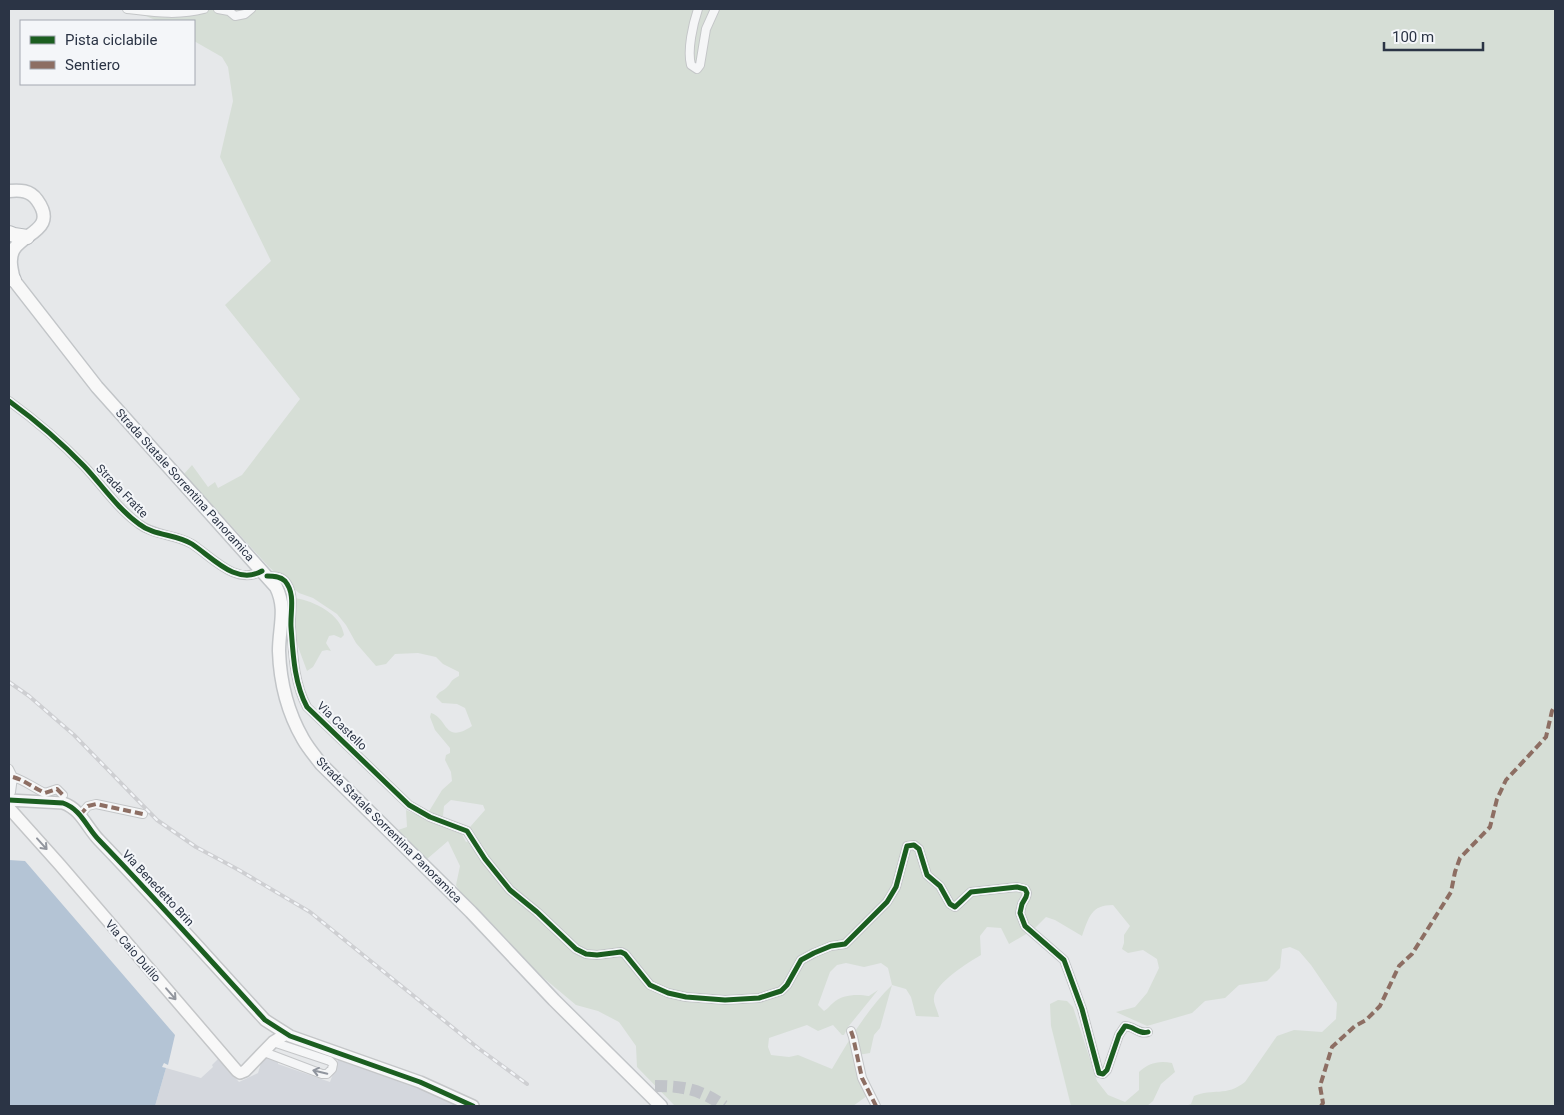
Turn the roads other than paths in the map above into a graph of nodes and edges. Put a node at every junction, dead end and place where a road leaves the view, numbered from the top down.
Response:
1 (127, 9) edge
2 (204, 9) edge
3 (218, 9) edge
4 (251, 9) edge
5 (698, 9) edge
6 (715, 9) edge
7 (9, 191) edge
8 (9, 233) edge
9 (27, 237) junction
10 (10, 276) edge
11 (9, 401) edge
12 (264, 573) junction
13 (285, 581) joint
14 (9, 769) edge
15 (13, 777) junction
16 (9, 794) edge
17 (63, 795) dead end
18 (9, 800) edge
19 (9, 808) edge
20 (143, 814) dead end
21 (80, 815) junction
22 (275, 1027) junction
23 (851, 1031) dead end
24 (1148, 1032) dead end
25 (286, 1034) junction
26 (273, 1042) junction
27 (262, 1054) junction
28 (332, 1054) junction
29 (623, 1069) junction
30 (655, 1086) tunnel mouth
31 (472, 1106) edge
32 (661, 1106) edge
33 (876, 1106) edge

1 - 2 street
3 - 4 street
5 - 6 street
7 - 9 main road
8 - 9 highway
9 - 10 main road
10 - 12 main road, Strada Statale Sorrentina Panoramica
11 - 12 street, Strada Fratte
12 - 13 street, Strada Fratte
12 - 29 main road, Strada Statale Sorrentina Panoramica
13 - 24 street, Via Castello
14 - 15 street
15 - 16 street
15 - 17 street
18 - 21 street, Via Benedetto Brin
19 -> 27 street, Via Caio Duilio
20 - 21 street
21 - 22 street, Via Benedetto Brin
22 - 25 street, Via Benedetto Brin
22 - 26 street
23 - 33 street
25 - 26 street, Via Caio Duilio
25 - 28 street, Via Benedetto Brin
26 - 27 street, Via Caio Duilio
26 - 28 street
28 -> 27 street
28 - 31 street, Via Benedetto Brin
29 - 30 main road
29 - 32 main road, Strada Statale Sorrentina Panoramica

